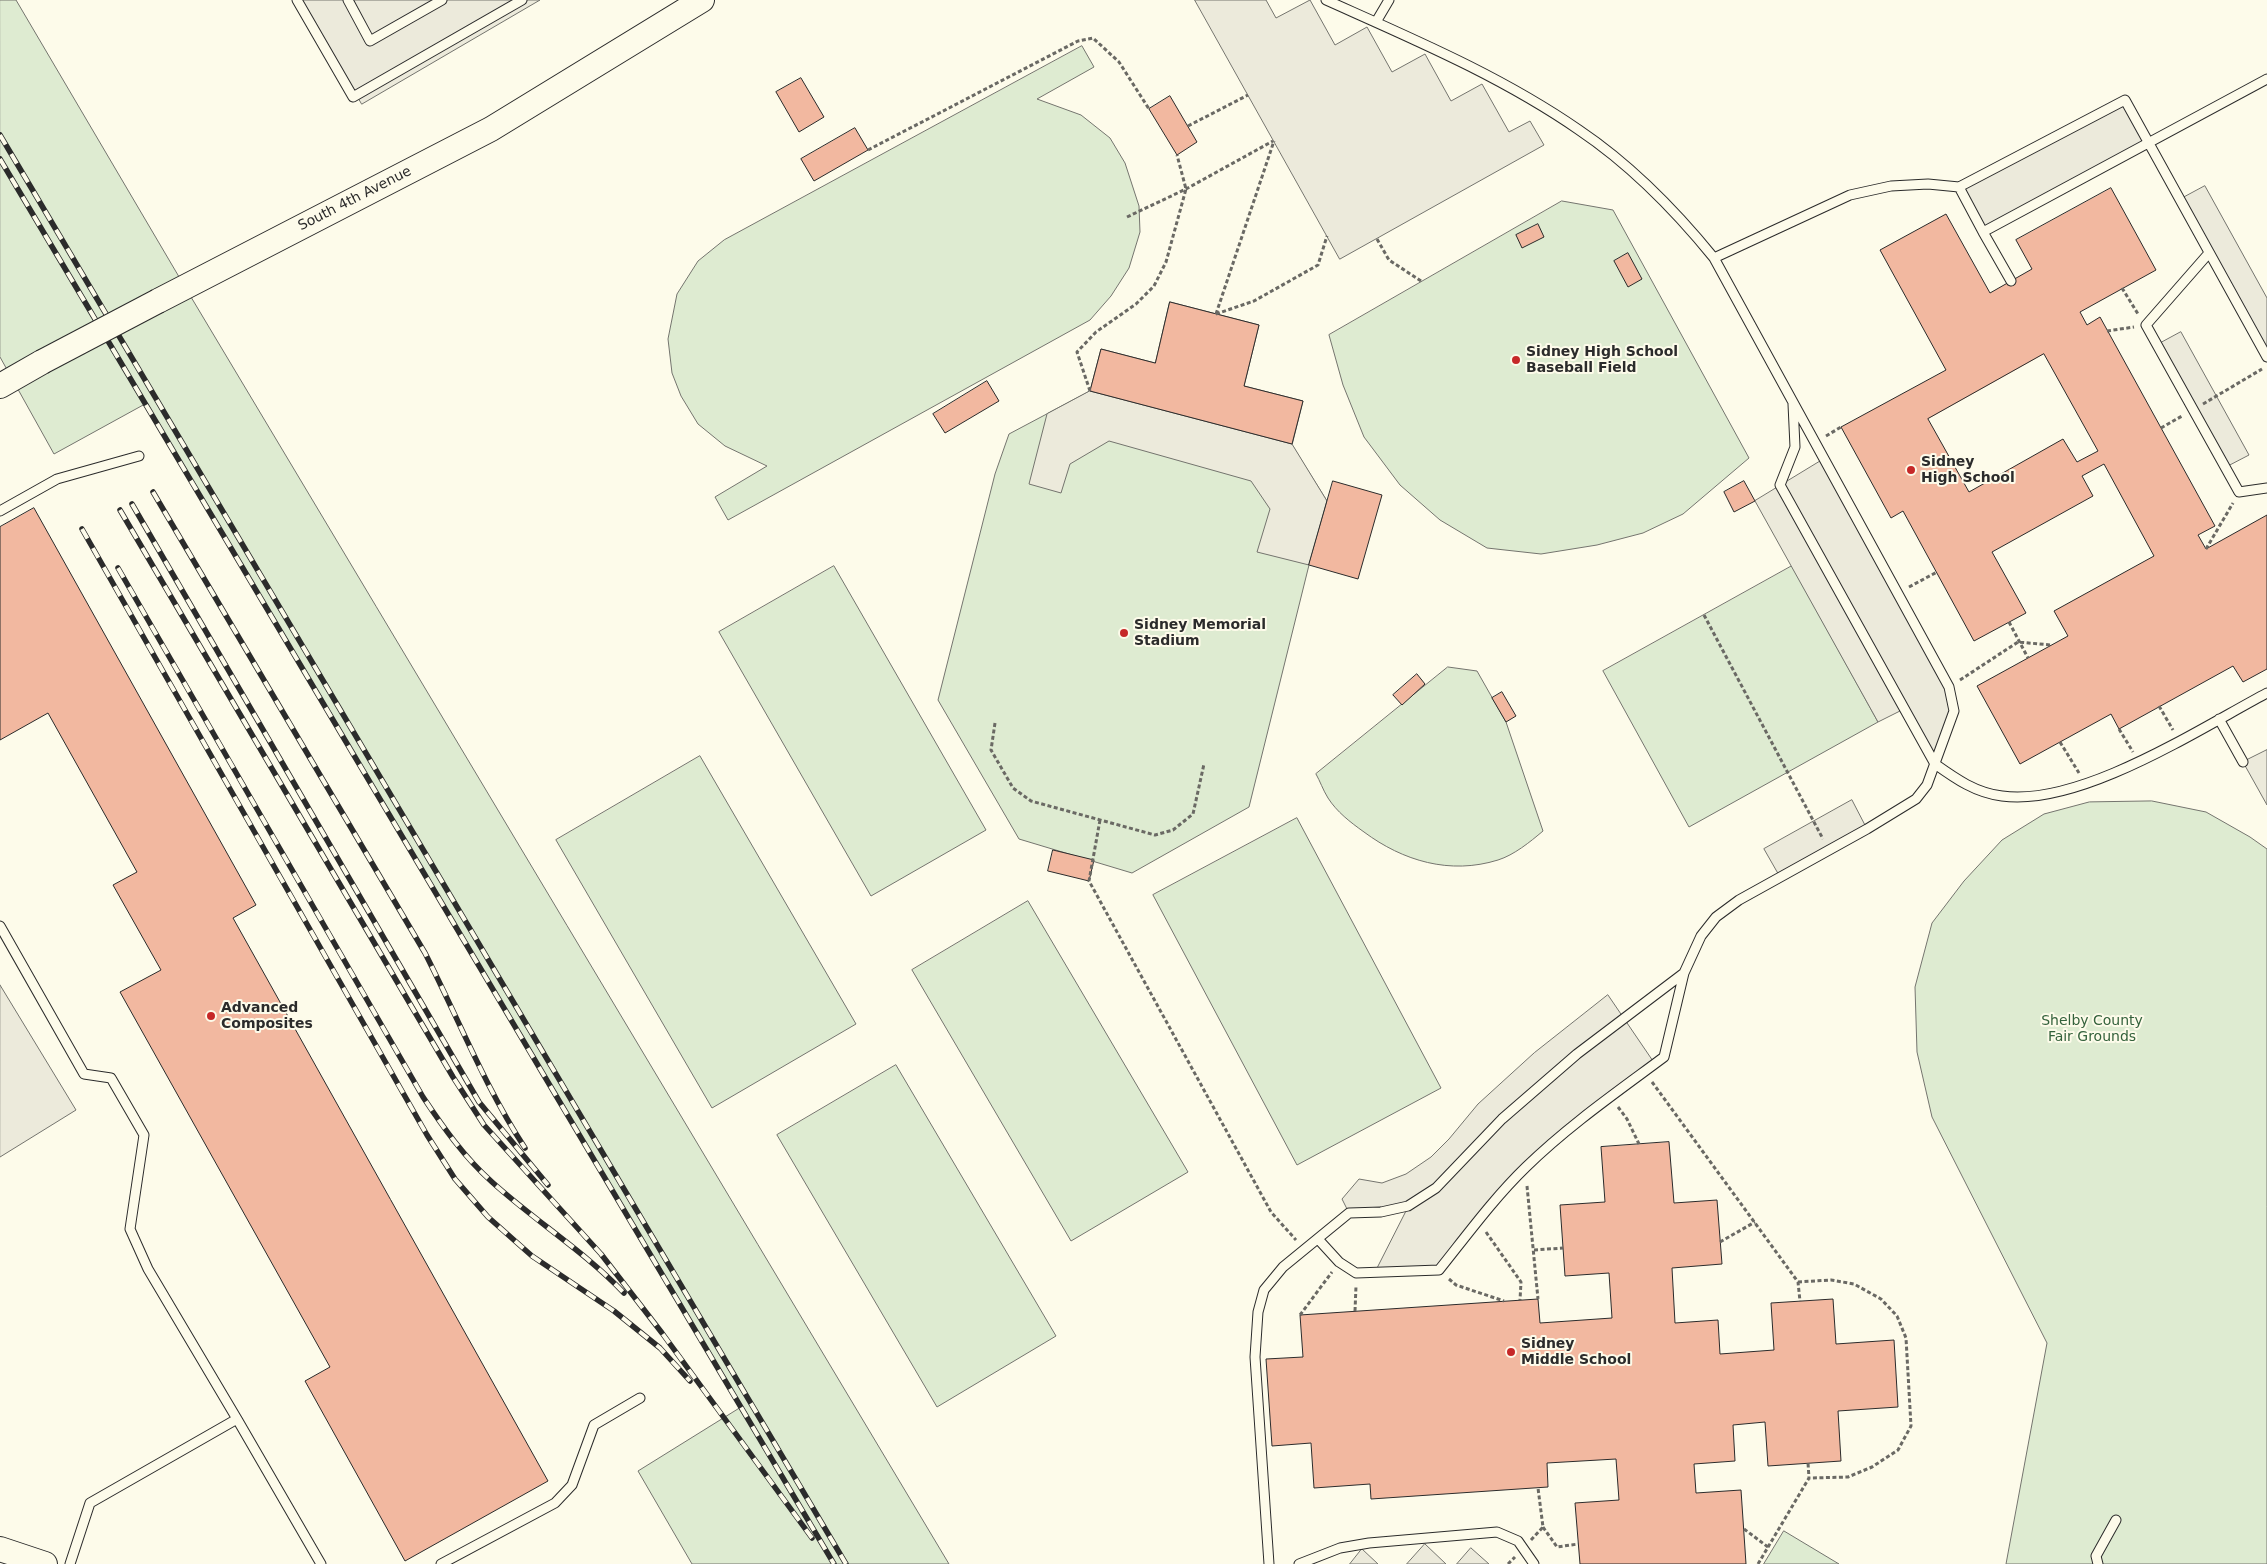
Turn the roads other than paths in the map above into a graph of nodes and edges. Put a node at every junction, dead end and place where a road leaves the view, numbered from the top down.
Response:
1 (297, 0) edge
2 (348, 0) edge
3 (442, 0) edge
4 (522, 0) edge
5 (702, 0) edge
6 (1326, 0) edge
7 (1389, 0) edge
8 (1376, 22) junction
9 (2267, 79) edge
10 (2148, 145) junction
11 (1959, 187) junction
12 (1982, 232) junction
13 (2208, 253) junction
14 (1714, 258) junction
15 (2011, 281) dead end
16 (2267, 358) edge
17 (0, 386) edge
18 (1792, 401) junction
19 (139, 456) dead end
20 (2267, 488) edge
21 (0, 511) edge
22 (2267, 693) edge
23 (2219, 719) junction
24 (2244, 762) dead end
25 (1935, 764) junction
26 (0, 926) edge
27 (1684, 973) junction
28 (1318, 1239) junction
29 (640, 1398) dead end
30 (236, 1419) junction
31 (2116, 1520) dead end
32 (0, 1548) edge
33 (45, 1564) edge
34 (70, 1564) edge
35 (322, 1564) edge
36 (442, 1564) edge
37 (1269, 1564) edge
38 (1299, 1564) edge
39 (1534, 1564) edge
40 (2098, 1564) edge

1 - 4 lane
2 - 3 lane
5 - 17 street, South 4th Avenue, bridge
6 - 8 lane
7 - 8 lane
8 - 14 lane
9 - 10 lane
10 - 11 lane
10 - 12 lane
10 - 13 lane
11 - 12 lane
11 - 14 lane
12 - 15 lane
13 - 16 lane
13 - 20 lane
14 - 18 lane
18 - 25 lane
18 - 25 lane
19 - 21 lane
22 - 23 lane
23 - 24 lane
23 - 25 lane
25 - 27 lane
26 - 30 lane
27 - 28 lane
27 - 28 lane
28 - 37 lane
29 - 36 lane
30 - 34 lane
30 - 35 lane
31 - 40 lane
32 - 33 street
38 - 39 lane

